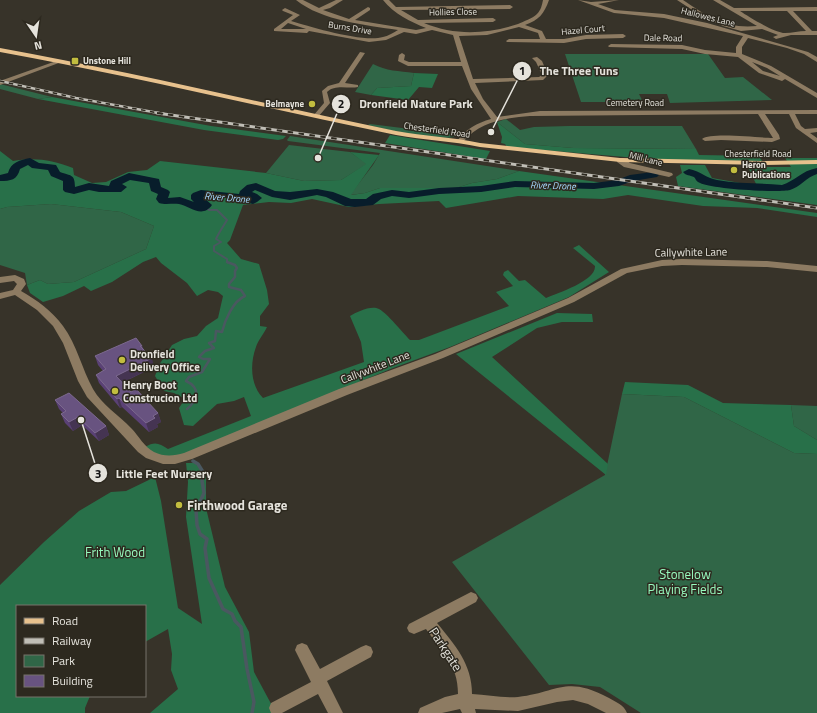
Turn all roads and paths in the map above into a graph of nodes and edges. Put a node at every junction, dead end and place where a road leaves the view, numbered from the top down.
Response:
1 (299, 0) edge
2 (340, 0) edge
3 (386, 0) edge
4 (461, 0) edge
5 (546, 0) edge
6 (581, 0) edge
7 (616, 0) edge
8 (680, 0) edge
9 (716, 0) edge
10 (590, 4) junction
11 (463, 7) junction
12 (510, 7) dead end
13 (368, 9) dead end
14 (395, 9) junction
15 (788, 9) junction
16 (817, 9) edge
17 (285, 10) dead end
18 (318, 10) junction
19 (732, 10) junction
20 (493, 20) dead end
21 (287, 21) junction
22 (350, 21) junction
23 (414, 22) junction
24 (520, 24) junction
25 (763, 26) junction
26 (430, 29) junction
27 (403, 30) junction
28 (316, 31) junction
29 (814, 33) edge
30 (456, 34) junction
31 (781, 34) junction
32 (623, 36) dead end
33 (746, 36) junction
34 (509, 41) dead end
35 (544, 41) junction
36 (770, 42) junction
37 (611, 46) dead end
38 (0, 50) edge
39 (362, 53) dead end
40 (402, 55) dead end
41 (740, 55) junction
42 (810, 55) junction
43 (817, 55) edge
44 (535, 58) dead end
45 (817, 60) edge
46 (61, 61) junction
47 (465, 64) junction
48 (470, 81) junction
49 (0, 83) edge
50 (340, 86) junction
51 (356, 86) dead end
52 (817, 96) edge
53 (760, 112) junction
54 (791, 112) junction
55 (817, 112) edge
56 (316, 116) junction
57 (496, 120) junction
58 (817, 130) edge
59 (803, 131) junction
60 (705, 139) dead end
61 (817, 140) edge
62 (461, 141) junction
63 (620, 160) junction
64 (817, 162) edge
65 (669, 175) dead end
66 (817, 269) edge
67 (0, 280) edge
68 (16, 292) junction
69 (0, 296) edge
70 (471, 598) dead end
71 (428, 621) junction
72 (414, 628) dead end
73 (302, 650) dead end
74 (366, 652) dead end
75 (319, 682) junction
76 (467, 707) edge
77 (276, 708) dead end
78 (336, 713) edge
79 (425, 713) edge
80 (620, 713) edge

1 - 18 street
2 - 18 street
3 - 14 street
4 - 11 street
5 - 24 street
6 - 10 street, Hallowes Lane
7 - 10 street
8 - 25 street
9 - 19 street
10 - 33 street, Hallowes Lane
11 - 12 street
11 - 14 street
13 - 22 street
14 - 23 street
15 - 16 street
15 - 19 street
15 - 29 street
17 - 21 street, Burns Drive
18 - 22 street
19 - 25 street
20 - 23 street, Hollies Close
21 - 28 street, Burns Drive
21 - 28 street, Burns Drive
22 - 27 street
23 - 26 street
24 - 30 street
24 - 35 street
25 - 31 street
26 - 27 street
26 - 30 street
27 - 28 street, Burns Drive
29 - 31 street
30 - 47 street
31 - 36 street
32 - 35 street, Hazel Court
33 - 36 street, Hallowes Lane
33 - 41 street
34 - 35 street, Hazel Court
36 - 42 street, Hallowes Lane
37 - 41 street, Dale Road
38 - 46 main road
39 - 50 street
40 - 47 street
41 - 52 street, Dale Road
42 - 43 street
42 - 45 street, Hallowes Lane
44 - 48 street
46 - 49 street
46 - 56 main road, Chesterfield Road
47 - 48 street
48 - 57 street
50 - 51 street
50 - 56 street
53 - 54 street, Cemetery Road
53 - 57 street, Cemetery Road
53 - 60 street
54 - 55 street, Cemetery Road
54 - 59 street
56 - 62 main road, Chesterfield Road
57 - 62 street, Cemetery Road
58 - 59 street
59 - 61 street
62 - 63 main road, Chesterfield Road
63 - 64 main road, Chesterfield Road
63 - 65 street, Mill Lane
66 - 68 street, Callywhite Lane
67 - 68 street
68 - 69 street
70 - 71 street, Parkgate
71 - 72 street, Parkgate
71 - 76 street, Parkgate
73 - 75 street
74 - 75 street
75 - 77 street
75 - 78 street
76 - 79 street
76 - 80 street

